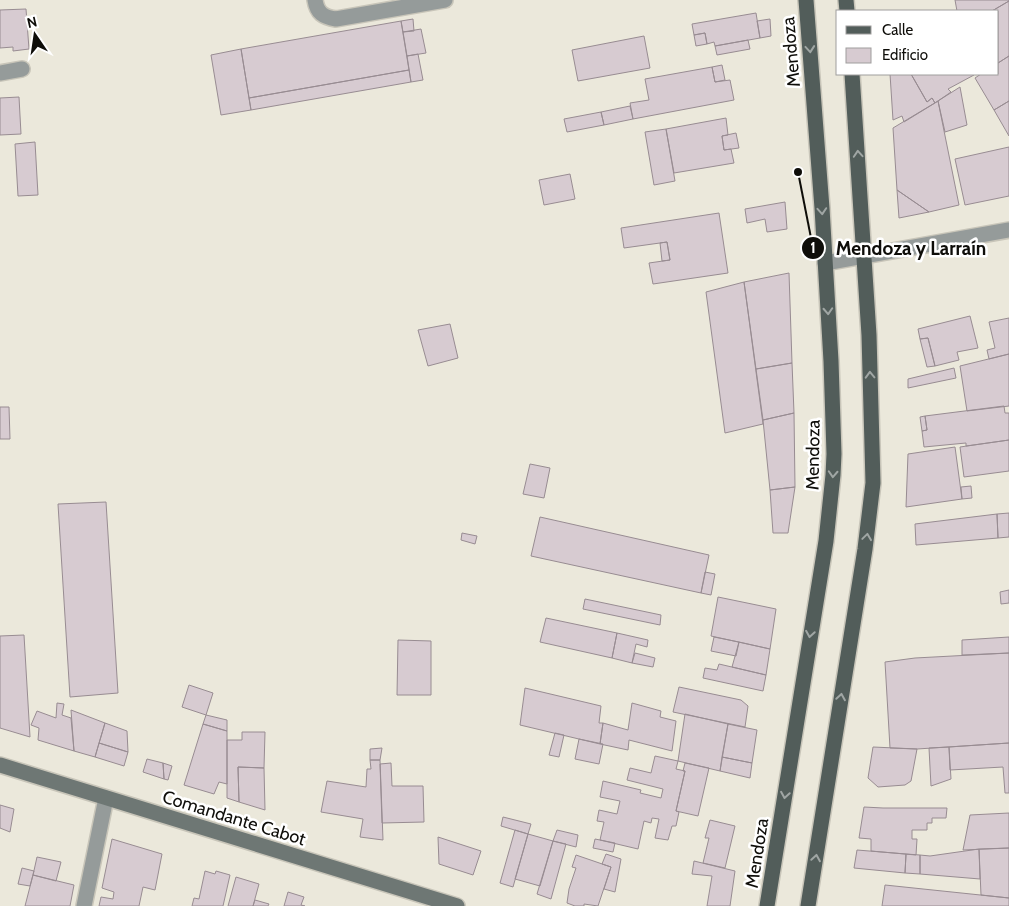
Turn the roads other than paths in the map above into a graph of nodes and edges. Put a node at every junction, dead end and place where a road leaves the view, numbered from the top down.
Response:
1 (315, 0) edge
2 (445, 0) edge
3 (806, 0) edge
4 (22, 69) dead end
5 (0, 72) edge
6 (852, 75) edge
7 (1009, 230) edge
8 (864, 255) junction
9 (825, 263) junction
10 (0, 765) edge
11 (106, 798) junction
12 (84, 906) edge
13 (457, 906) edge
14 (768, 906) edge
15 (808, 906) edge

1 - 2 street
3 -> 9 main road, Mendoza
4 - 5 street
8 -> 6 main road
7 - 8 street
8 - 9 street
15 -> 8 main road
9 -> 14 main road, Mendoza
10 - 11 main road, Comandante Cabot
11 - 12 street
11 - 13 main road, Comandante Cabot

